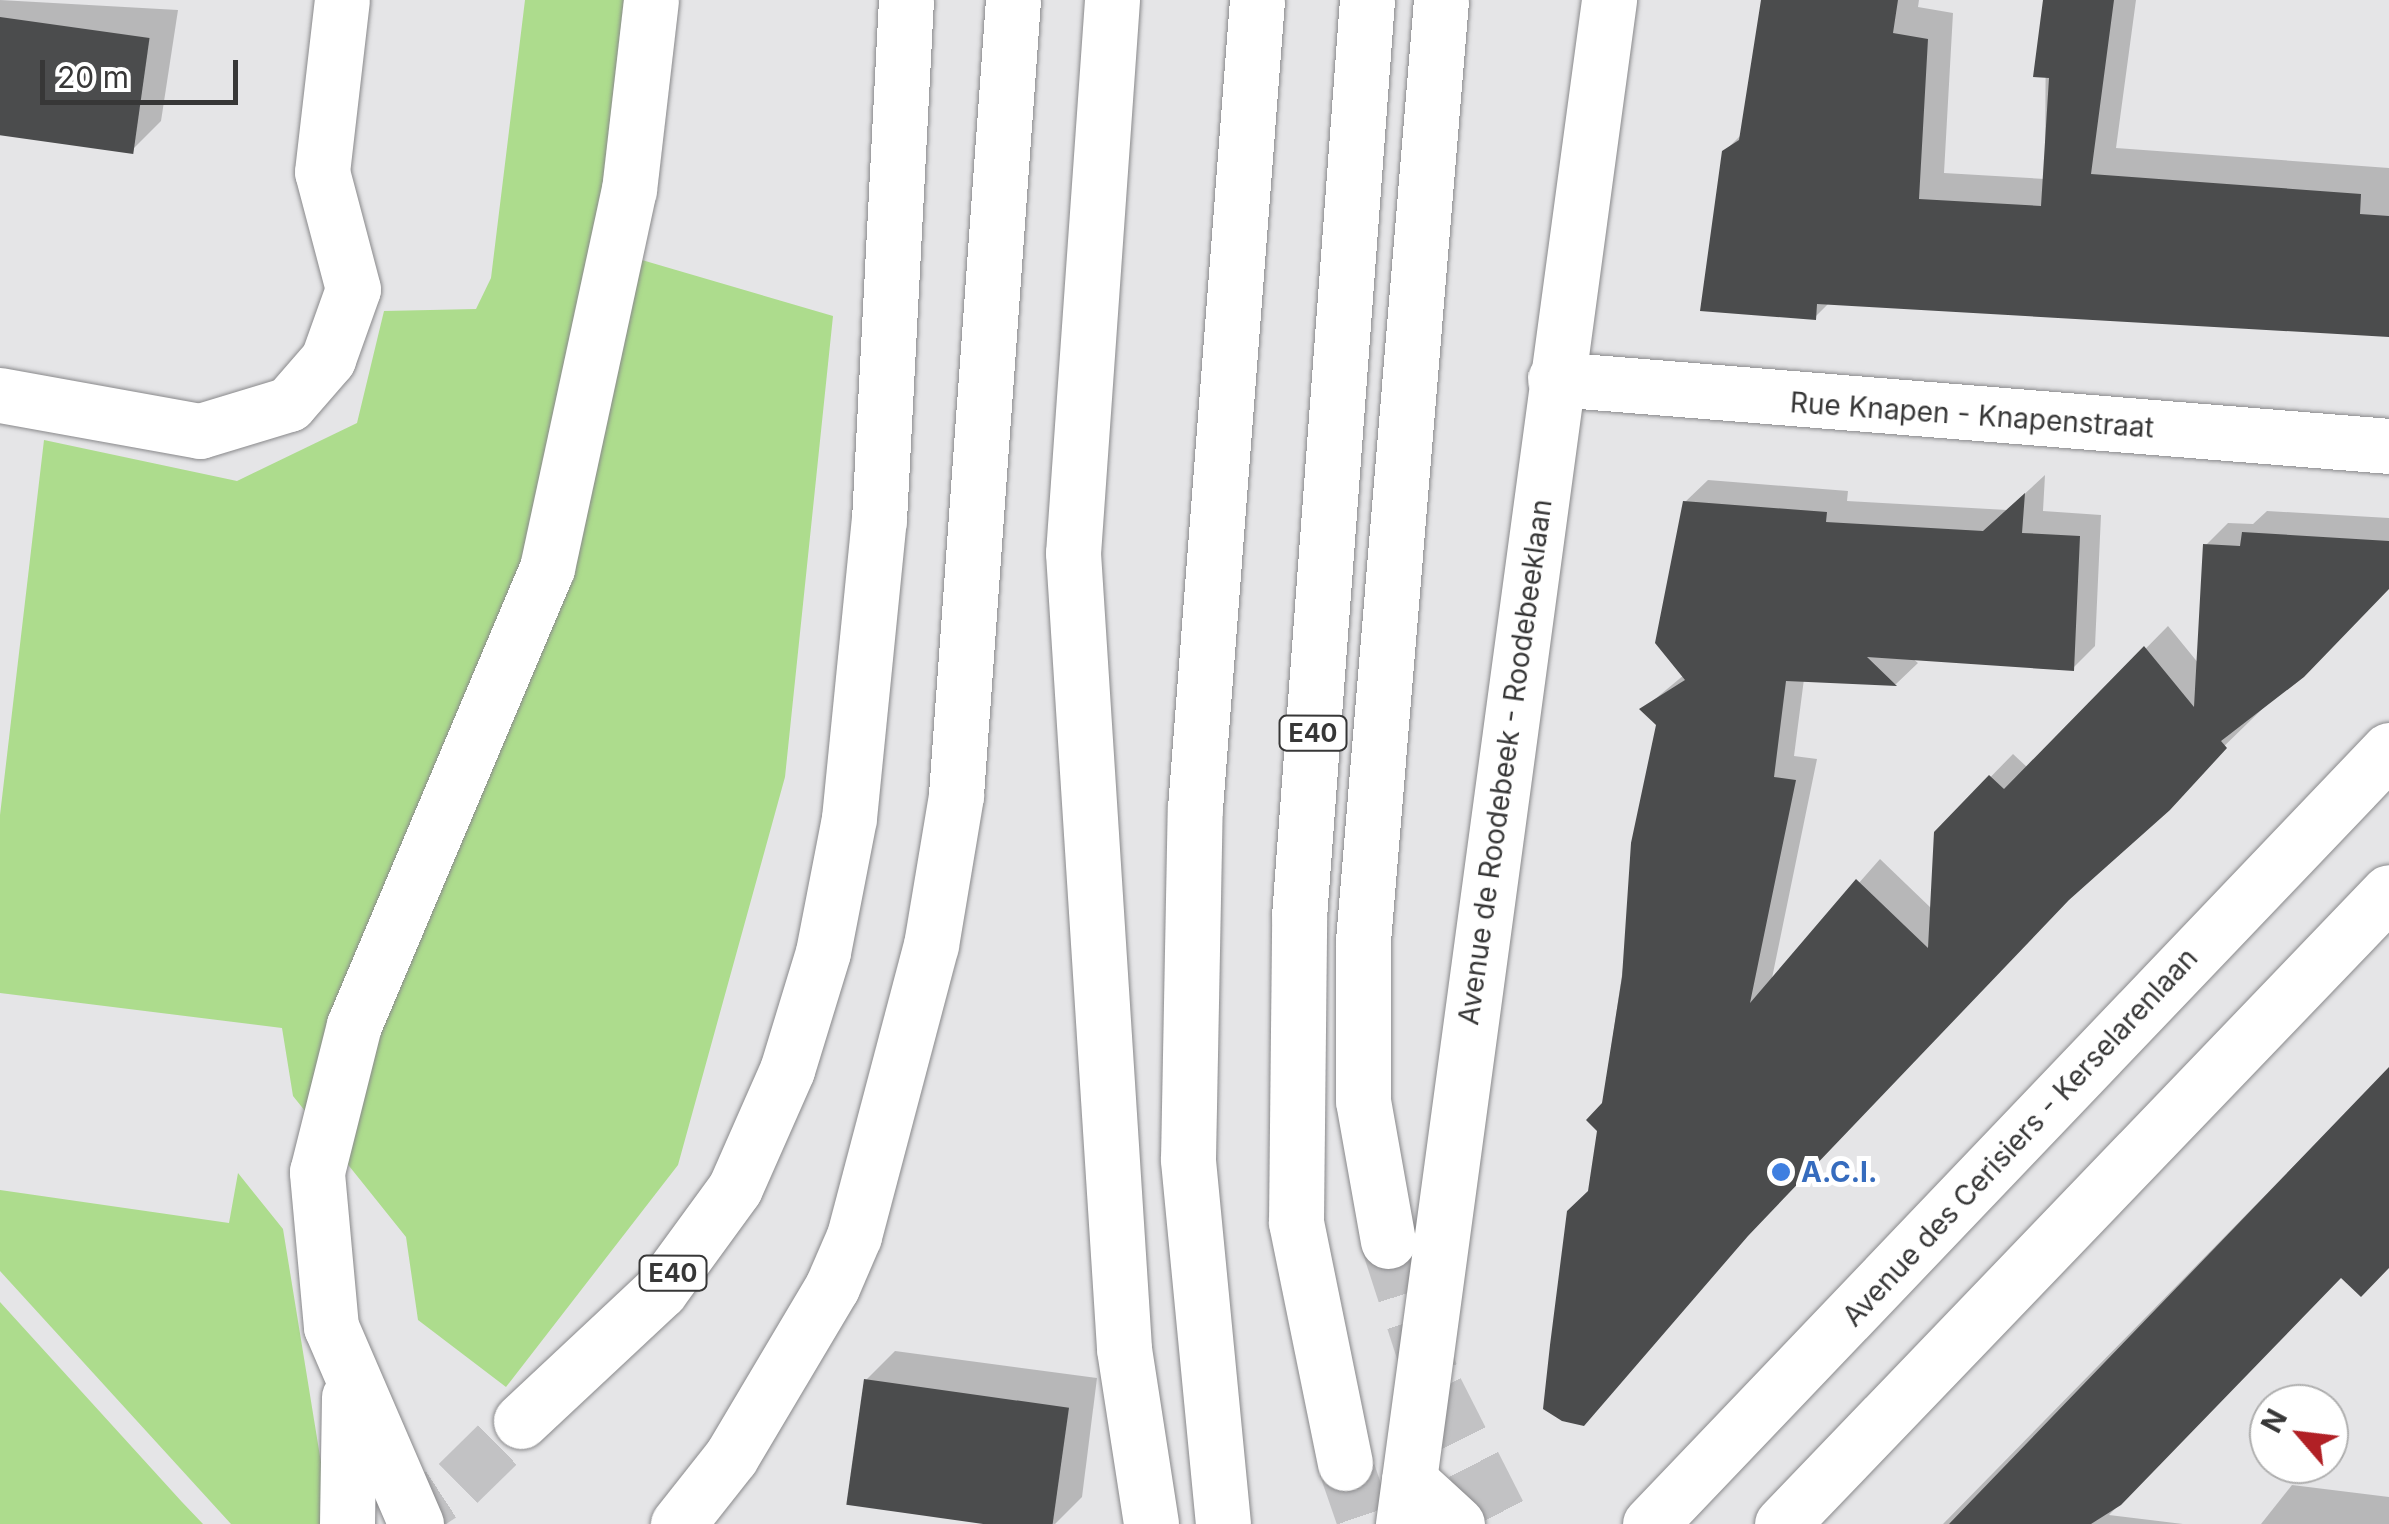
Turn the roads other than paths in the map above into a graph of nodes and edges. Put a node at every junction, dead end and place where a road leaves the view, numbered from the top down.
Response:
1 (342, 0) edge
2 (652, 0) edge
3 (906, 0) edge
4 (1012, 0) edge
5 (1112, 0) edge
6 (1257, 0) edge
7 (1368, 0) edge
8 (1440, 0) edge
9 (1609, 0) edge
10 (1556, 379) junction
11 (0, 395) edge
12 (2389, 446) edge
13 (2389, 750) edge
14 (2389, 892) edge
15 (1388, 1242) tunnel mouth
16 (350, 1384) junction
17 (521, 1421) tunnel mouth
18 (1344, 1463) tunnel mouth
19 (1406, 1502) edge
20 (347, 1524) edge
21 (416, 1524) edge
22 (678, 1524) edge
23 (1151, 1524) edge
24 (1223, 1524) edge
25 (1457, 1524) edge
26 (1650, 1524) edge
27 (1782, 1524) edge

1 - 11 main road
2 - 16 main road
3 - 17 main road, E40
4 - 22 main road
5 - 23 main road
6 - 24 main road
7 - 18 main road, E40
8 - 15 main road, E40
9 - 10 main road, Avenue de Roodebeek - Roodebeeklaan
10 - 12 main road, Rue Knapen - Knapenstraat
10 - 19 main road, Avenue de Roodebeek - Roodebeeklaan
13 - 26 main road, Avenue des Cerisiers - Kerselarenlaan
14 - 27 main road
16 - 20 main road
16 - 21 main road
19 - 25 main road

